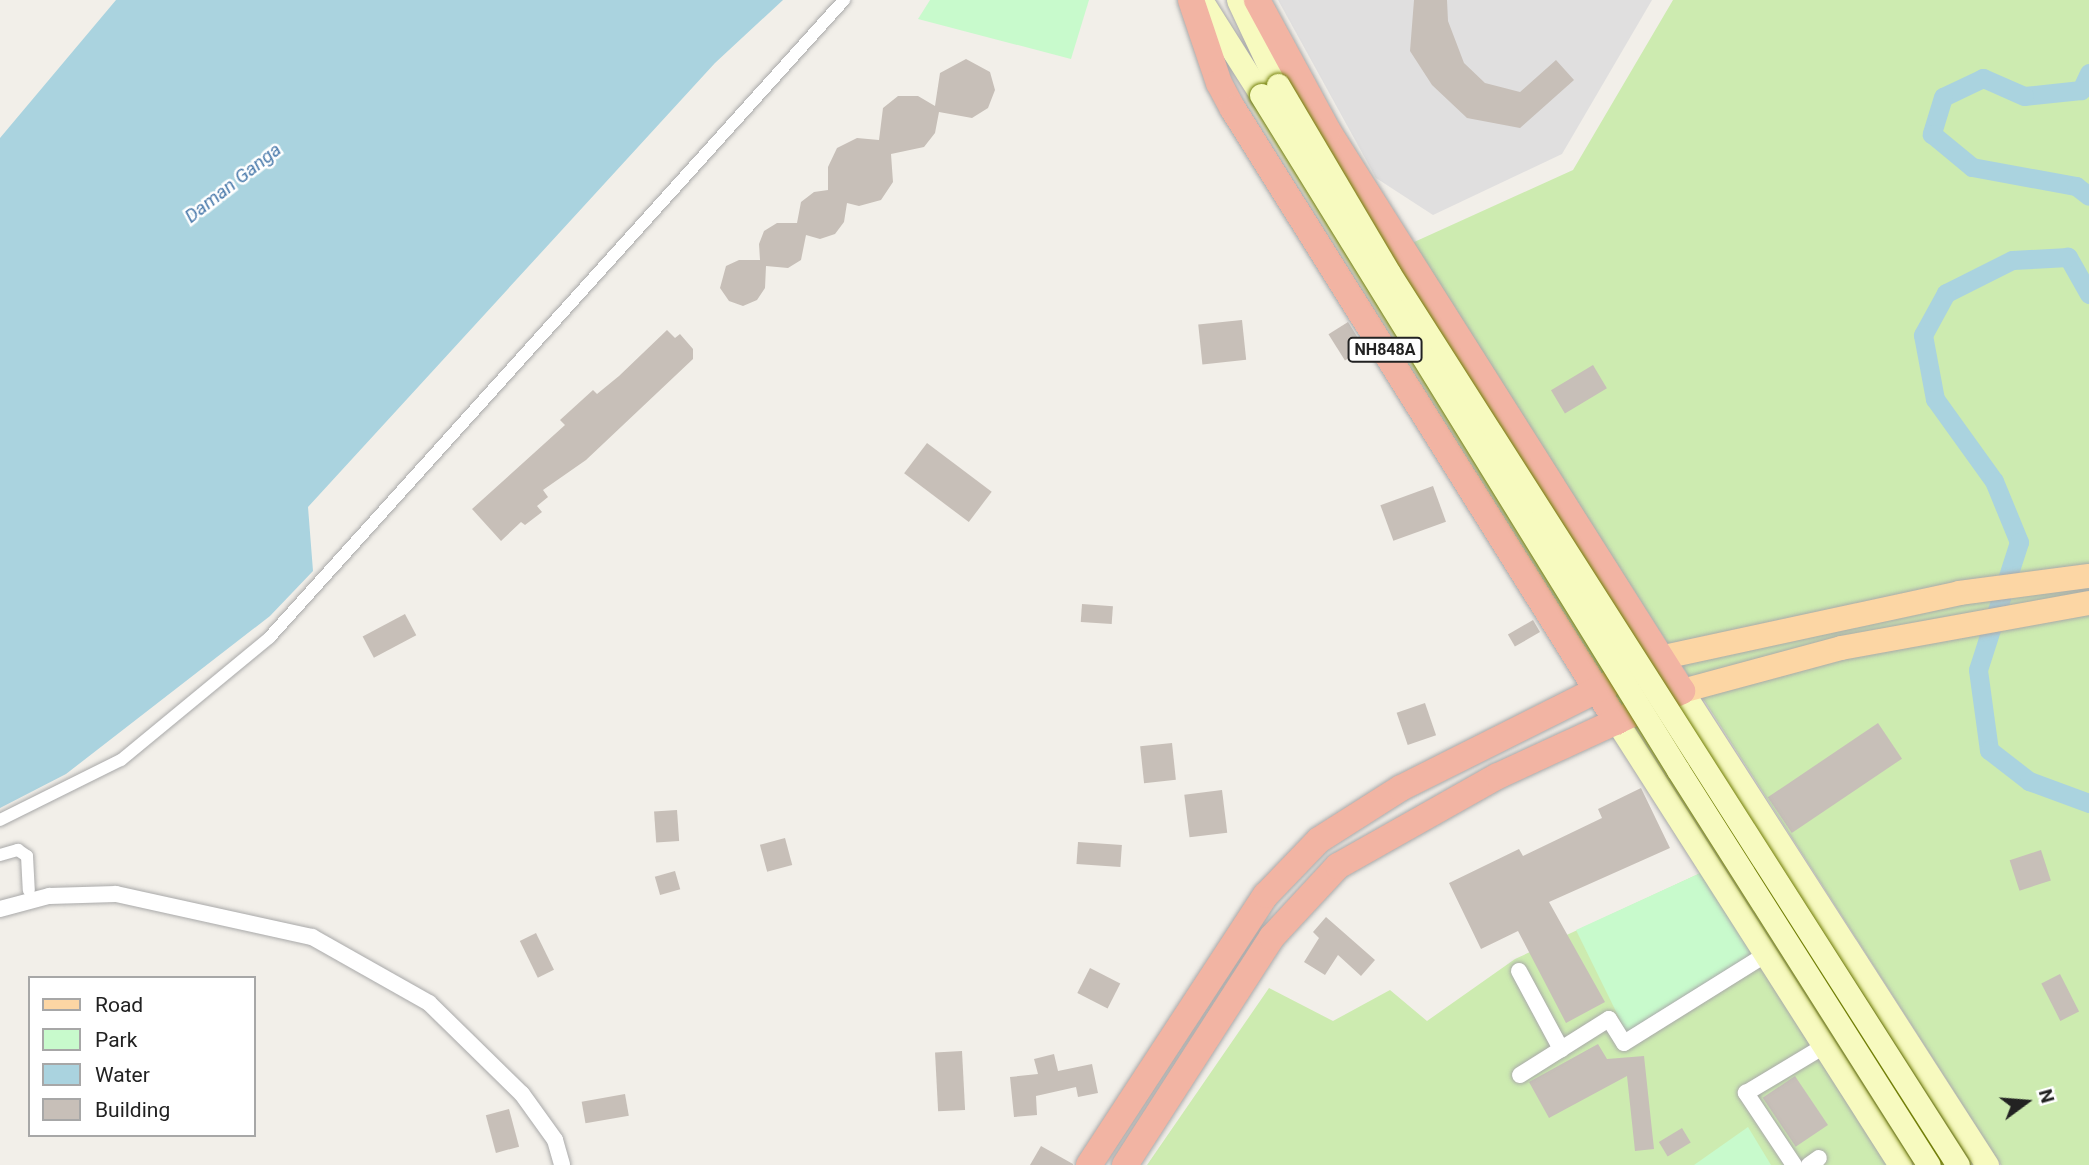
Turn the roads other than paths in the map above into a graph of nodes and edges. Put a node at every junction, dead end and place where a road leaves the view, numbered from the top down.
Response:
1 (844, 0) edge
2 (1191, 0) edge
3 (1201, 0) edge
4 (1238, 0) edge
5 (1257, 0) edge
6 (1269, 90) junction
7 (2089, 576) edge
8 (2089, 603) edge
9 (1664, 657) junction
10 (1598, 691) junction
11 (1682, 691) junction
12 (1617, 722) junction
13 (0, 820) edge
14 (0, 855) edge
15 (29, 890) dead end
16 (0, 909) edge
17 (1768, 953) junction
18 (1519, 971) dead end
19 (1826, 1045) junction
20 (1561, 1049) junction
21 (1520, 1074) dead end
22 (562, 1165) edge
23 (1089, 1165) edge
24 (1125, 1165) edge
25 (1794, 1165) edge
26 (1900, 1165) edge
27 (1929, 1165) edge
28 (1958, 1165) edge
29 (1987, 1165) edge

1 - 13 street
2 - 10 highway, NH848A
3 - 6 main road
4 - 6 main road
5 - 9 highway
6 - 27 main road, bridge
6 - 28 main road, bridge
7 - 9 main road
8 - 11 main road
9 - 10 highway
9 - 11 highway
10 - 12 highway, NH848A
10 - 23 highway
11 - 12 highway
11 - 29 main road
12 - 17 main road
12 - 24 highway
14 - 15 street
16 - 22 street
17 - 19 main road
17 - 20 street
18 - 20 street
19 - 25 street
19 - 26 main road
20 - 21 street

